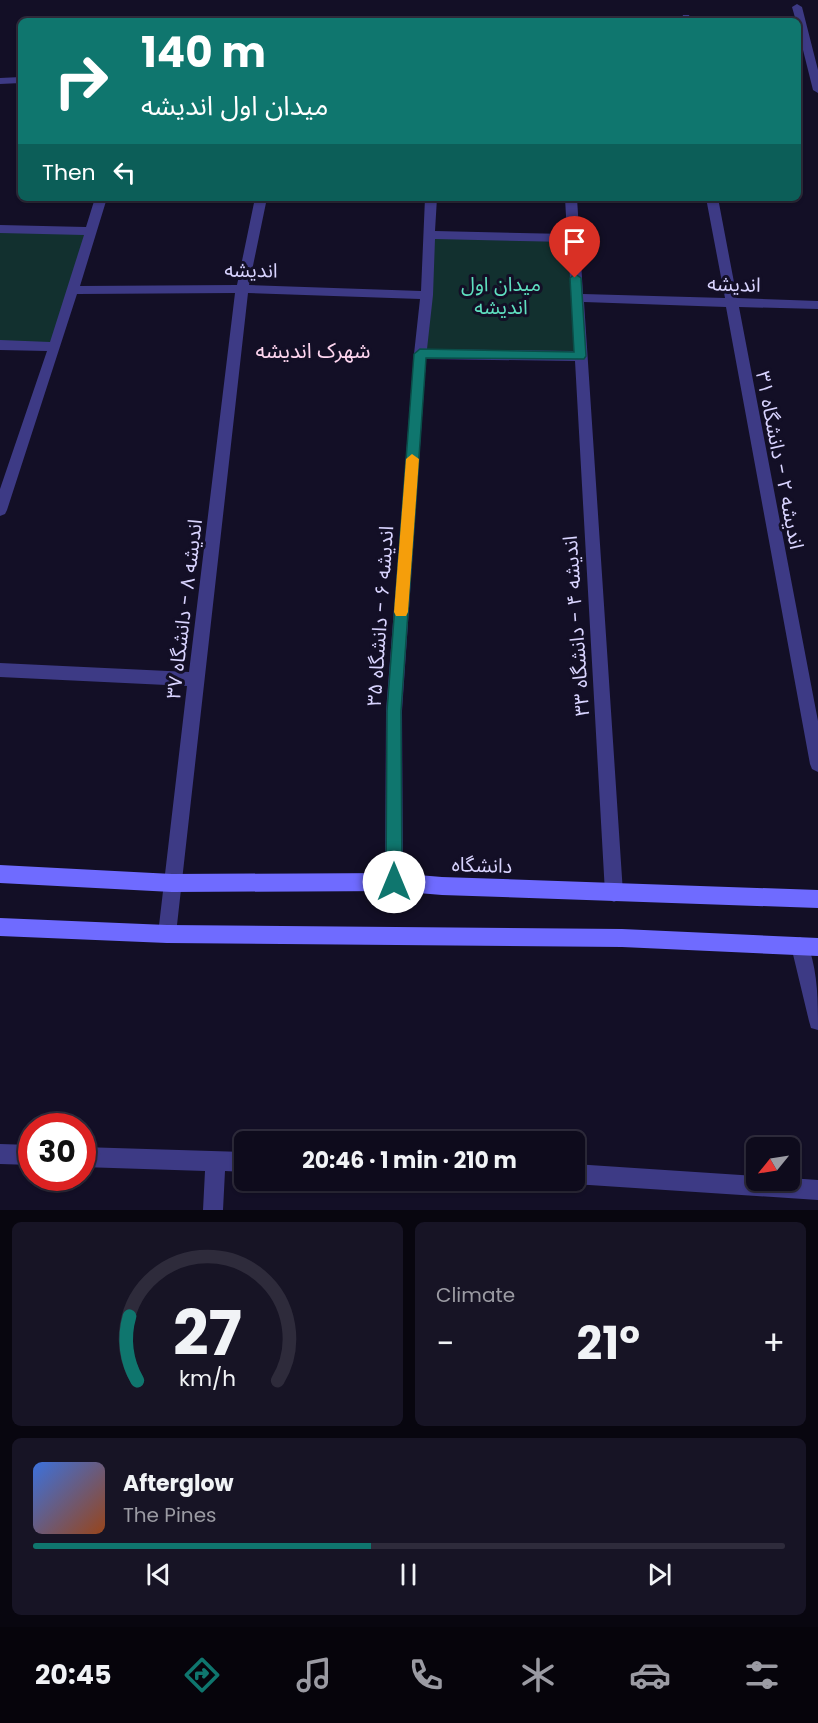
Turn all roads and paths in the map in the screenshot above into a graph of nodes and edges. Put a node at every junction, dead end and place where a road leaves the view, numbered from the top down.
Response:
1 (797, 7) dead end
2 (800, 18) edge
3 (801, 24) edge
4 (801, 70) edge
5 (812, 70) junction
6 (18, 80) edge
7 (0, 81) edge
8 (818, 90) edge
9 (100, 201) edge
10 (260, 201) edge
11 (431, 201) edge
12 (571, 201) edge
13 (712, 201) edge
14 (0, 229) edge
15 (89, 231) junction
16 (428, 235) junction
17 (573, 238) junction
18 (242, 289) junction
19 (74, 290) junction
20 (427, 295) junction
21 (577, 298) junction
22 (731, 304) junction
23 (818, 305) edge
24 (0, 345) edge
25 (55, 347) junction
26 (420, 354) junction
27 (580, 356) junction
28 (0, 510) edge
29 (0, 670) edge
30 (197, 680) junction
31 (818, 764) edge
32 (0, 874) edge
33 (394, 882) junction
34 (171, 883) junction
35 (614, 893) junction
36 (818, 900) edge
37 (0, 927) edge
38 (167, 934) junction
39 (809, 946) edge
40 (818, 1021) edge
41 (0, 1154) edge
42 (18, 1155) edge
43 (96, 1157) edge
44 (216, 1161) junction
45 (234, 1162) edge
46 (585, 1175) edge
47 (818, 1190) edge
48 (213, 1210) edge

1 - 2 street
3 - 5 street
4 - 5 street
5 - 8 street
6 - 7 street
9 - 15 street
10 - 18 street, اندیشه ۸ - دانشگاه ۳۷
11 - 16 street
12 - 17 street
13 - 22 street, اندیشه ۲ - دانشگاه ۳۱
14 - 15 street
15 - 19 street
16 - 17 street
16 - 20 street
17 - 21 street
18 - 19 street, اندیشه
18 - 20 street, اندیشه
18 - 30 street, اندیشه ۸ - دانشگاه ۳۷
19 - 25 street
20 - 26 street
21 - 22 street, اندیشه
21 - 27 street
22 - 23 street, اندیشه
22 - 31 street, اندیشه ۲ - دانشگاه ۳۱
24 - 25 street
25 - 28 street
26 - 27 street
26 - 33 street, اندیشه ۶ - دانشگاه ۳۵
27 - 35 street, اندیشه ۴ - دانشگاه ۳۳
29 - 30 street
30 - 34 street, اندیشه ۸ - دانشگاه ۳۷
32 - 34 main road, دانشگاه
33 - 34 main road, دانشگاه
33 - 35 main road, دانشگاه
34 - 38 street, اندیشه ۸ - دانشگاه ۳۷
35 - 36 main road, دانشگاه
37 - 38 main road
38 - 39 main road
39 - 40 street
41 - 42 street
43 - 44 street
44 - 45 street
44 - 48 street
46 - 47 street

